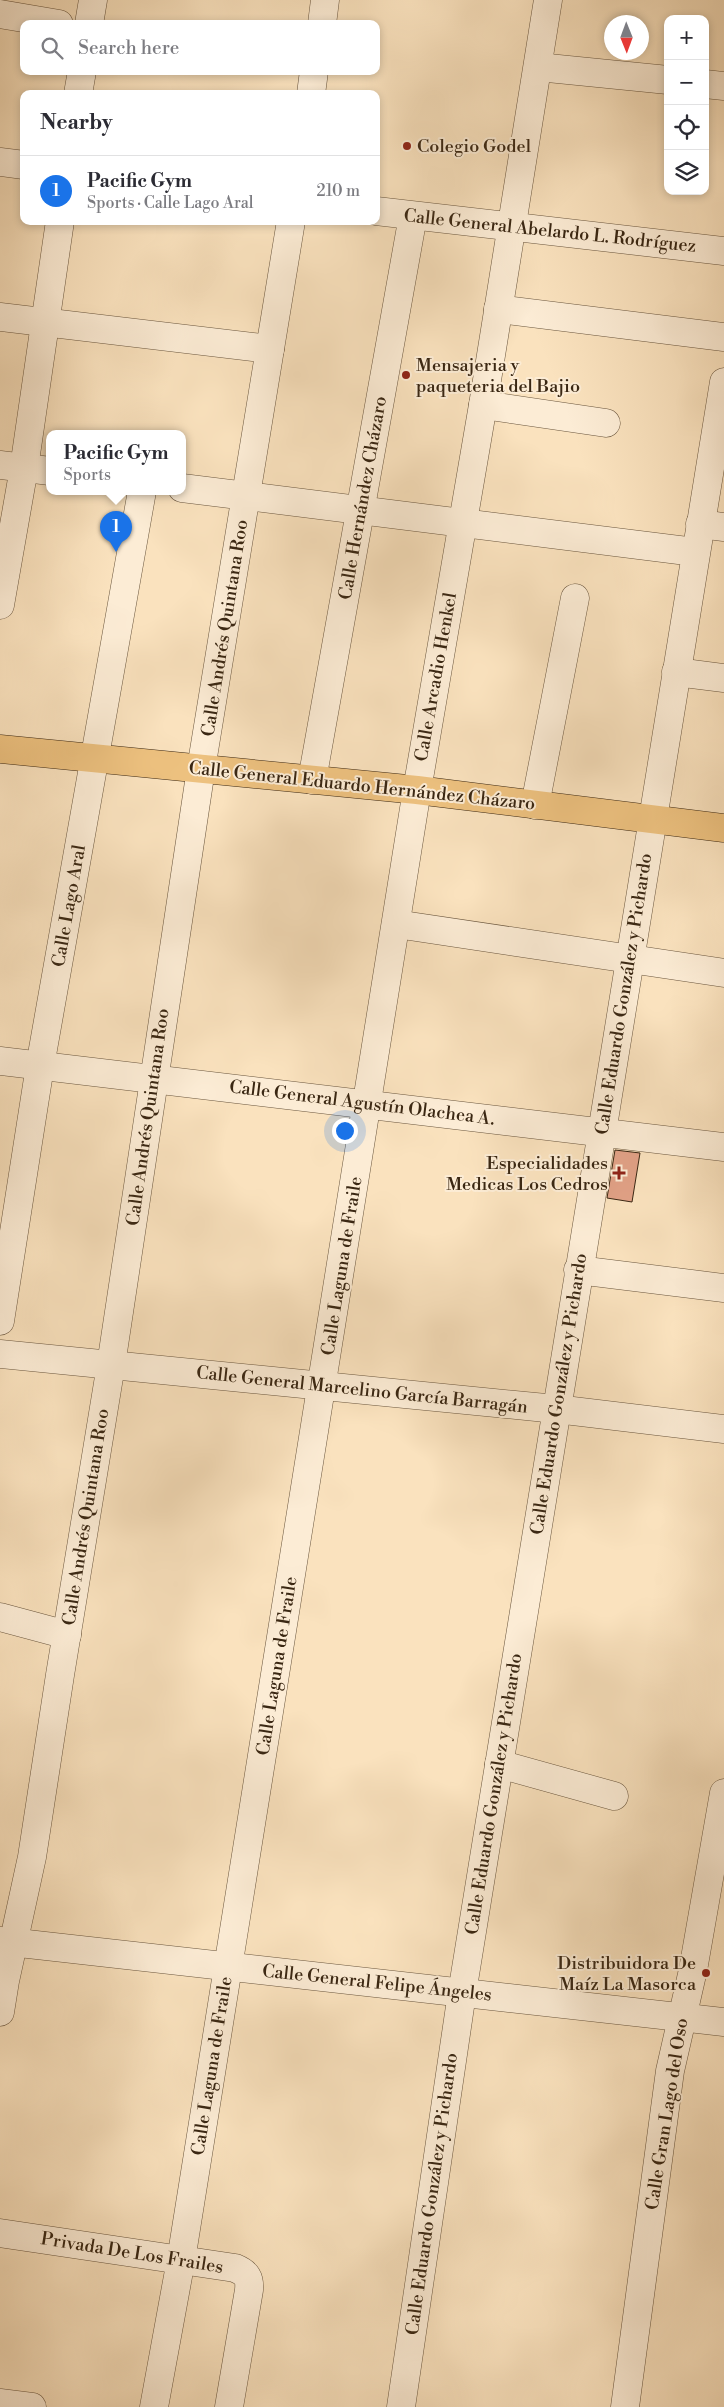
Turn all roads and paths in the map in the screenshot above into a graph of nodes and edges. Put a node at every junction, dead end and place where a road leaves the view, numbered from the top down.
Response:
1 (93, 0) edge
2 (325, 0) edge
3 (548, 0) edge
4 (0, 14) edge
5 (35, 20) edge
6 (90, 20) edge
7 (322, 20) edge
8 (538, 67) junction
9 (81, 75) edge
10 (313, 75) edge
11 (664, 80) edge
12 (709, 84) edge
13 (724, 86) edge
14 (79, 90) edge
15 (312, 90) edge
16 (0, 162) edge
17 (20, 164) edge
18 (380, 212) edge
19 (413, 216) junction
20 (59, 225) edge
21 (290, 225) edge
22 (512, 227) junction
23 (724, 251) edge
24 (498, 309) junction
25 (0, 317) edge
26 (45, 323) junction
27 (724, 337) edge
28 (270, 349) junction
29 (724, 382) edge
30 (483, 405) junction
31 (606, 423) dead end
32 (24, 468) edge
33 (186, 488) edge
34 (141, 495) edge
35 (247, 496) junction
36 (362, 510) junction
37 (463, 522) junction
38 (712, 525) edge
39 (695, 552) junction
40 (575, 598) dead end
41 (0, 605) edge
42 (676, 672) junction
43 (724, 678) edge
44 (0, 749) edge
45 (95, 758) junction
46 (201, 769) junction
47 (312, 780) junction
48 (417, 790) junction
49 (535, 805) junction
50 (652, 819) junction
51 (724, 828) edge
52 (396, 924) junction
53 (630, 959) junction
54 (724, 973) edge
55 (0, 1060) edge
56 (40, 1066) junction
57 (153, 1078) junction
58 (368, 1104) junction
59 (602, 1132) junction
60 (724, 1147) edge
61 (578, 1270) junction
62 (724, 1288) edge
63 (0, 1321) edge
64 (0, 1354) edge
65 (111, 1365) junction
66 (322, 1387) junction
67 (556, 1409) junction
68 (724, 1429) edge
69 (0, 1618) edge
70 (67, 1635) junction
71 (499, 1764) junction
72 (724, 1793) edge
73 (614, 1796) dead end
74 (7, 1941) edge
75 (228, 1966) junction
76 (462, 1993) junction
77 (0, 2012) edge
78 (681, 2017) junction
79 (724, 2022) edge
80 (0, 2233) edge
81 (181, 2260) junction
82 (0, 2404) edge
83 (32, 2407) edge
84 (154, 2407) edge
85 (229, 2407) edge
86 (401, 2407) edge
87 (625, 2407) edge

1 - 6 street
2 - 7 street
3 - 8 street, Calle Arcadio Henkel
4 - 5 street
8 - 11 street
8 - 22 street, Calle Arcadio Henkel
9 - 14 street
10 - 15 street
12 - 13 street
16 - 17 street
18 - 19 street, Calle General Abelardo L. Rodríguez
19 - 22 street, Calle General Abelardo L. Rodríguez
19 - 36 street, Calle Hernández Cházaro
20 - 26 street
21 - 28 street, Calle Andrés Quintana Roo
22 - 23 street, Calle General Abelardo L. Rodríguez
22 - 24 street, Calle Arcadio Henkel
24 - 27 street
24 - 30 street, Calle Arcadio Henkel
25 - 26 street
26 - 28 street
26 - 32 street
28 - 35 street, Calle Andrés Quintana Roo
29 - 38 street, Calle Eduardo González y Pichardo
30 - 31 street
30 - 37 street, Calle Arcadio Henkel
32 - 41 street
33 - 35 street
34 - 45 street, Calle Lago Aral
35 - 36 street
35 - 46 street, Calle Andrés Quintana Roo
36 - 37 street
36 - 47 street, Calle Hernández Cházaro
37 - 39 street
37 - 48 street, Calle Arcadio Henkel
38 - 39 street, Calle Eduardo González y Pichardo
39 - 42 street, Calle Eduardo González y Pichardo
40 - 49 street
42 - 43 street
42 - 50 street, Calle Eduardo González y Pichardo
44 - 45 main road, Calle General Eduardo Hernández Cházaro
45 - 46 main road, Calle General Eduardo Hernández Cházaro
45 - 56 street, Calle Lago Aral
46 - 47 main road, Calle General Eduardo Hernández Cházaro
46 - 57 street, Calle Andrés Quintana Roo
47 - 48 main road, Calle General Eduardo Hernández Cházaro
48 - 49 main road, Calle General Eduardo Hernández Cházaro
48 - 52 street, Calle Arcadio Henkel
49 - 50 main road, Calle General Eduardo Hernández Cházaro
50 - 51 main road, Calle General Eduardo Hernández Cházaro
50 - 53 street, Calle Eduardo González y Pichardo
52 - 53 street
52 - 58 street, Calle Laguna de Fraile
53 - 54 street
53 - 59 street, Calle Eduardo González y Pichardo
55 - 56 street, Calle General Agustín Olachea A.
56 - 57 street, Calle General Agustín Olachea A.
56 - 63 street, Calle Lago Aral
57 - 58 street, Calle General Agustín Olachea A.
57 - 65 street, Calle Andrés Quintana Roo
58 - 59 street, Calle General Agustín Olachea A.
58 - 66 street, Calle Laguna de Fraile
59 - 60 street, Calle General Agustín Olachea A.
59 - 61 street, Calle Eduardo González y Pichardo
61 - 62 street
61 - 67 street, Calle Eduardo González y Pichardo
64 - 65 street, Calle General Marcelino García Barragán
65 - 66 street, Calle General Marcelino García Barragán
65 - 70 street, Calle Andrés Quintana Roo
66 - 67 street, Calle General Marcelino García Barragán
66 - 75 street, Calle Laguna de Fraile
67 - 68 street, Calle General Marcelino García Barragán
67 - 71 street, Calle Eduardo González y Pichardo
69 - 70 street
70 - 74 street, Calle Andrés Quintana Roo
71 - 73 street
71 - 76 street, Calle Eduardo González y Pichardo
72 - 78 street, Calle Gran Lago del Oso
74 - 75 street, Calle General Felipe Ángeles
74 - 77 street, Calle Andrés Quintana Roo
75 - 76 street, Calle General Felipe Ángeles
75 - 81 street, Calle Laguna de Fraile
76 - 78 street, Calle General Felipe Ángeles
76 - 86 street, Calle Eduardo González y Pichardo
78 - 79 street, Calle General Felipe Ángeles
78 - 87 street, Calle Gran Lago del Oso
80 - 81 street, Privada De Los Frailes
81 - 84 street, Calle Laguna de Fraile
81 - 85 street, Privada De Los Frailes
82 - 83 street

